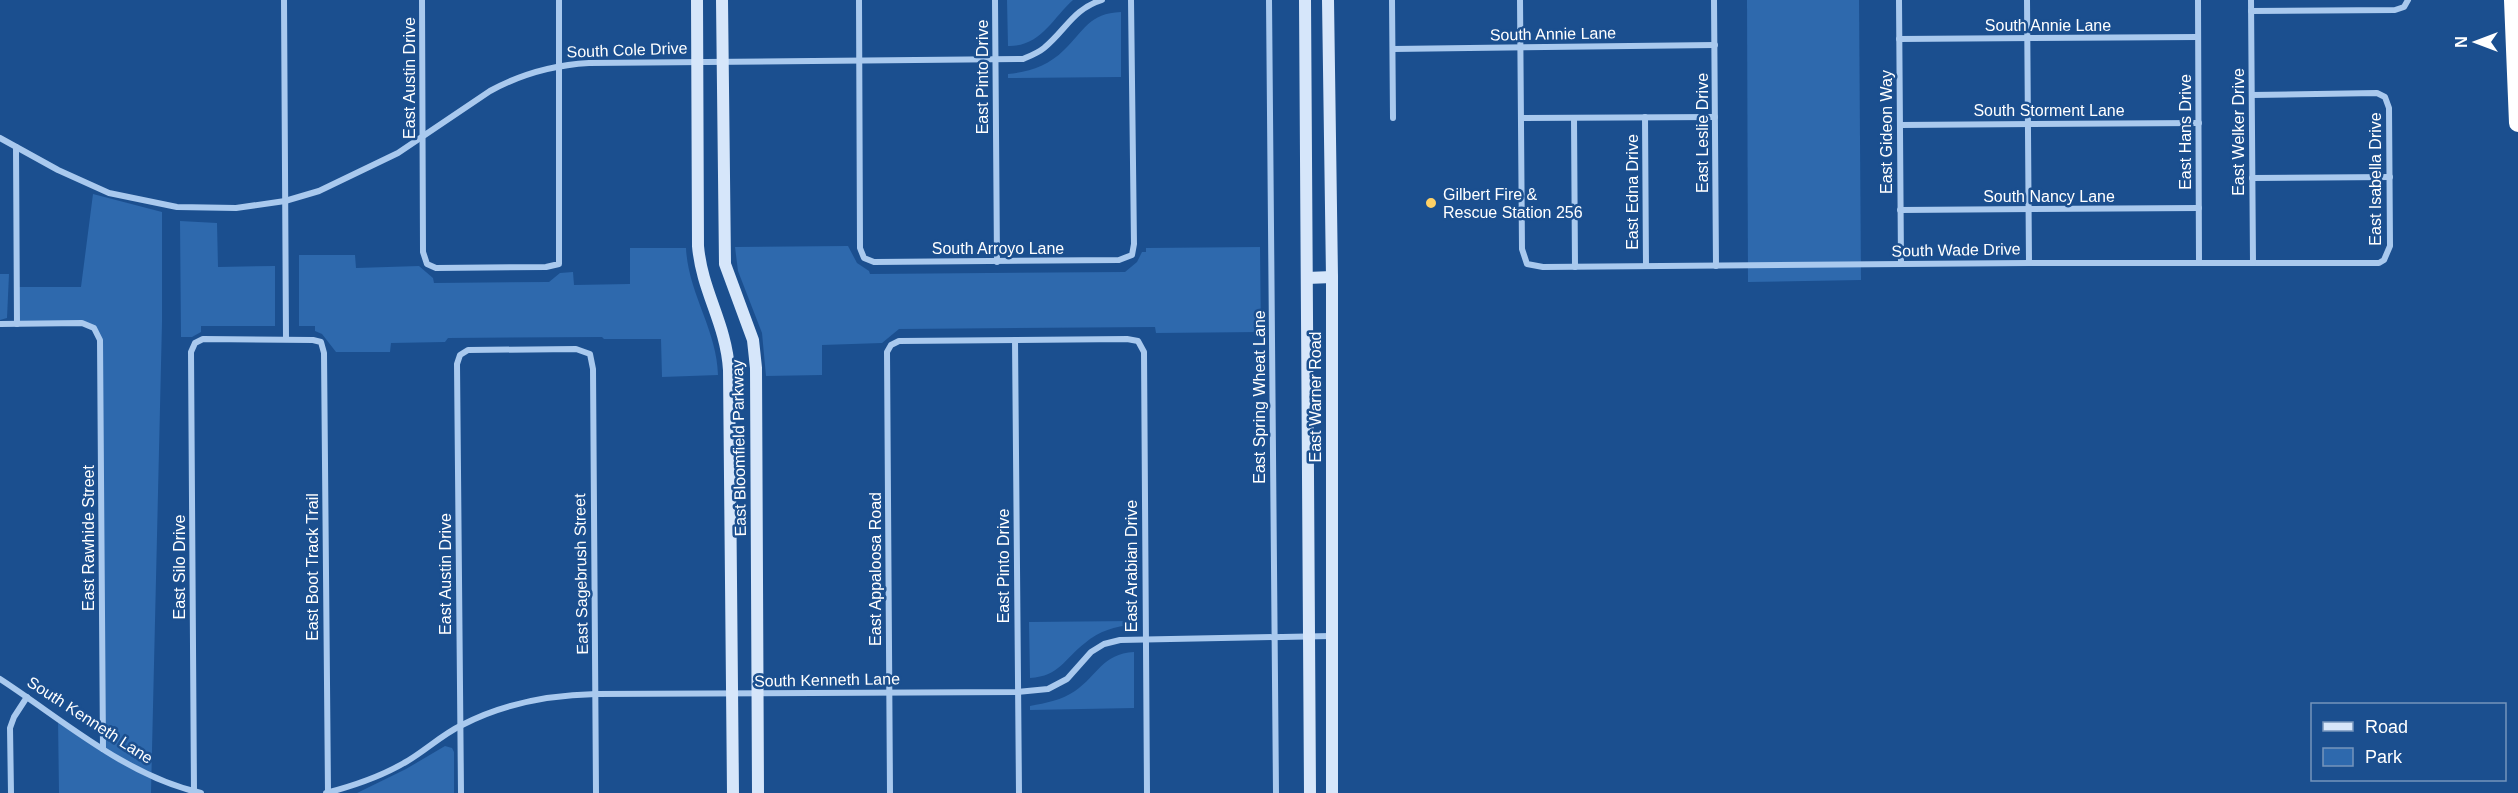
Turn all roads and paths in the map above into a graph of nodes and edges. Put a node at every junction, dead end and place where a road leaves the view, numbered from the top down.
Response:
1 (284, 0) edge
2 (422, 0) edge
3 (558, 0) edge
4 (698, 0) edge
5 (722, 0) edge
6 (859, 0) edge
7 (995, 0) edge
8 (1102, 0) edge
9 (1131, 0) edge
10 (1269, 0) edge
11 (1305, 0) edge
12 (1328, 0) edge
13 (1392, 0) edge
14 (1520, 0) edge
15 (1714, 0) edge
16 (1899, 0) edge
17 (2028, 0) edge
18 (2198, 0) edge
19 (2251, 0) edge
20 (2408, 0) edge
21 (2513, 0) edge
22 (2251, 11) junction
23 (2198, 37) junction
24 (2028, 38) junction
25 (1899, 39) junction
26 (1715, 45) junction
27 (1520, 48) junction
28 (1393, 49) junction
29 (698, 61) junction
30 (860, 61) junction
31 (995, 61) junction
32 (722, 62) junction
33 (559, 66) junction
34 (2252, 95) junction
35 (1645, 117) junction
36 (1715, 117) junction
37 (1393, 118) dead end
38 (1521, 118) junction
39 (1574, 118) junction
40 (2199, 123) junction
41 (2518, 123) edge
42 (2028, 124) junction
43 (1899, 125) junction
44 (423, 136) junction
45 (0, 138) edge
46 (16, 147) junction
47 (2390, 177) junction
48 (2252, 178) junction
49 (285, 201) junction
50 (2199, 208) junction
51 (2029, 209) junction
52 (1900, 210) junction
53 (2384, 260) joint
54 (997, 262) junction
55 (2029, 263) junction
56 (2199, 263) junction
57 (2253, 263) junction
58 (1901, 264) junction
59 (1646, 266) junction
60 (1716, 266) junction
61 (1575, 267) junction
62 (1332, 277) junction
63 (1307, 278) junction
64 (0, 324) edge
65 (17, 324) junction
66 (286, 339) junction
67 (1015, 340) junction
68 (460, 355) joint
69 (1332, 636) junction
70 (1274, 637) junction
71 (1310, 637) junction
72 (1144, 638) junction
73 (0, 679) edge
74 (889, 692) junction
75 (1017, 692) junction
76 (596, 694) junction
77 (732, 694) junction
78 (757, 694) junction
79 (27, 697) junction
80 (460, 725) junction
81 (103, 749) junction
82 (198, 792) edge
83 (11, 793) edge
84 (327, 793) edge
85 (461, 793) edge
86 (596, 793) edge
87 (733, 793) edge
88 (758, 793) edge
89 (890, 793) edge
90 (1019, 793) edge
91 (1147, 793) edge
92 (1276, 793) edge
93 (1310, 793) edge
94 (1332, 793) edge

1 - 49 street
2 - 44 street, East Austin Drive
3 - 33 street
4 - 29 main road, East Bloomfield Parkway
5 - 32 main road, East Bloomfield Parkway
6 - 30 street
7 - 31 street, East Pinto Drive
8 - 31 street, South Cole Drive
9 - 54 street, South Arroyo Lane
10 - 70 street, East Spring Wheat Lane
11 - 63 main road, East Warner Road
12 - 62 main road, East Warner Road
13 - 28 street
14 - 27 street
15 - 26 street, East Leslie Drive
16 - 25 street, East Gideon Way
17 - 24 street
18 - 23 street, East Hans Drive
19 - 22 street, East Welker Drive
20 - 22 street
21 - 41 highway
22 - 34 street, East Welker Drive
23 - 24 street, South Annie Lane
23 - 40 street, East Hans Drive
24 - 25 street, South Annie Lane
24 - 42 street
25 - 43 street, East Gideon Way
26 - 27 street, South Annie Lane
26 - 36 street, East Leslie Drive
27 - 28 street, South Annie Lane
27 - 38 street
28 - 37 street
29 - 32 street, South Cole Drive
29 - 33 street, South Cole Drive
29 - 77 main road, East Bloomfield Parkway
30 - 31 street, South Cole Drive
30 - 32 street, South Cole Drive
30 - 54 street, South Arroyo Lane
31 - 54 street, East Pinto Drive
32 - 78 main road, East Bloomfield Parkway
33 - 44 street, South Cole Drive
33 - 44 street, East Austin Drive
34 - 47 street, East Isabella Drive
34 - 48 street, East Welker Drive
35 - 36 street
35 - 39 street
35 - 59 street, East Edna Drive
36 - 60 street, East Leslie Drive
38 - 39 street
38 - 61 street, South Wade Drive
39 - 61 street
40 - 42 street, South Storment Lane
40 - 50 street, East Hans Drive
42 - 43 street, South Storment Lane
42 - 51 street
43 - 52 street, East Gideon Way
44 - 49 street, South Cole Drive
45 - 46 street, South Cole Drive
46 - 49 street, South Cole Drive
46 - 65 street
47 - 48 street
47 - 53 street, East Isabella Drive
48 - 57 street, East Welker Drive
49 - 66 street
50 - 51 street, South Nancy Lane
50 - 56 street, East Hans Drive
51 - 52 street, South Nancy Lane
51 - 55 street
52 - 58 street, East Gideon Way
53 - 57 street, South Wade Drive
55 - 56 street, South Wade Drive
55 - 58 street, South Wade Drive
56 - 57 street, South Wade Drive
58 - 60 street, South Wade Drive
59 - 60 street, South Wade Drive
59 - 61 street, South Wade Drive
62 - 63 main road
62 - 69 main road, East Warner Road
63 - 71 main road, East Warner Road
64 - 65 street
65 - 81 street, East Rawhide Street
66 - 82 street, East Silo Drive
66 - 84 street, East Boot Track Trail
67 - 72 street, East Arabian Drive
67 - 74 street, East Appaloosa Road
67 - 75 street, East Pinto Drive
68 - 76 street, East Sagebrush Street
68 - 80 street, East Austin Drive
69 - 71 street, South Kenneth Lane
69 - 94 main road, East Warner Road
70 - 71 street, South Kenneth Lane
70 - 72 street, South Kenneth Lane
70 - 92 street, East Spring Wheat Lane
71 - 93 main road, East Warner Road
72 - 75 street, South Kenneth Lane
72 - 91 street, East Arabian Drive
73 - 79 street, South Kenneth Lane
74 - 75 street, South Kenneth Lane
74 - 78 street, South Kenneth Lane
74 - 89 street, East Appaloosa Road
75 - 90 street, East Pinto Drive
76 - 77 street, South Kenneth Lane
76 - 80 street, South Kenneth Lane
76 - 86 street, East Sagebrush Street
77 - 78 street, South Kenneth Lane
77 - 87 main road, East Bloomfield Parkway
78 - 88 main road, East Bloomfield Parkway
79 - 81 street, South Kenneth Lane
79 - 83 street
80 - 84 street, South Kenneth Lane
80 - 85 street, East Austin Drive
81 - 82 street, South Kenneth Lane

